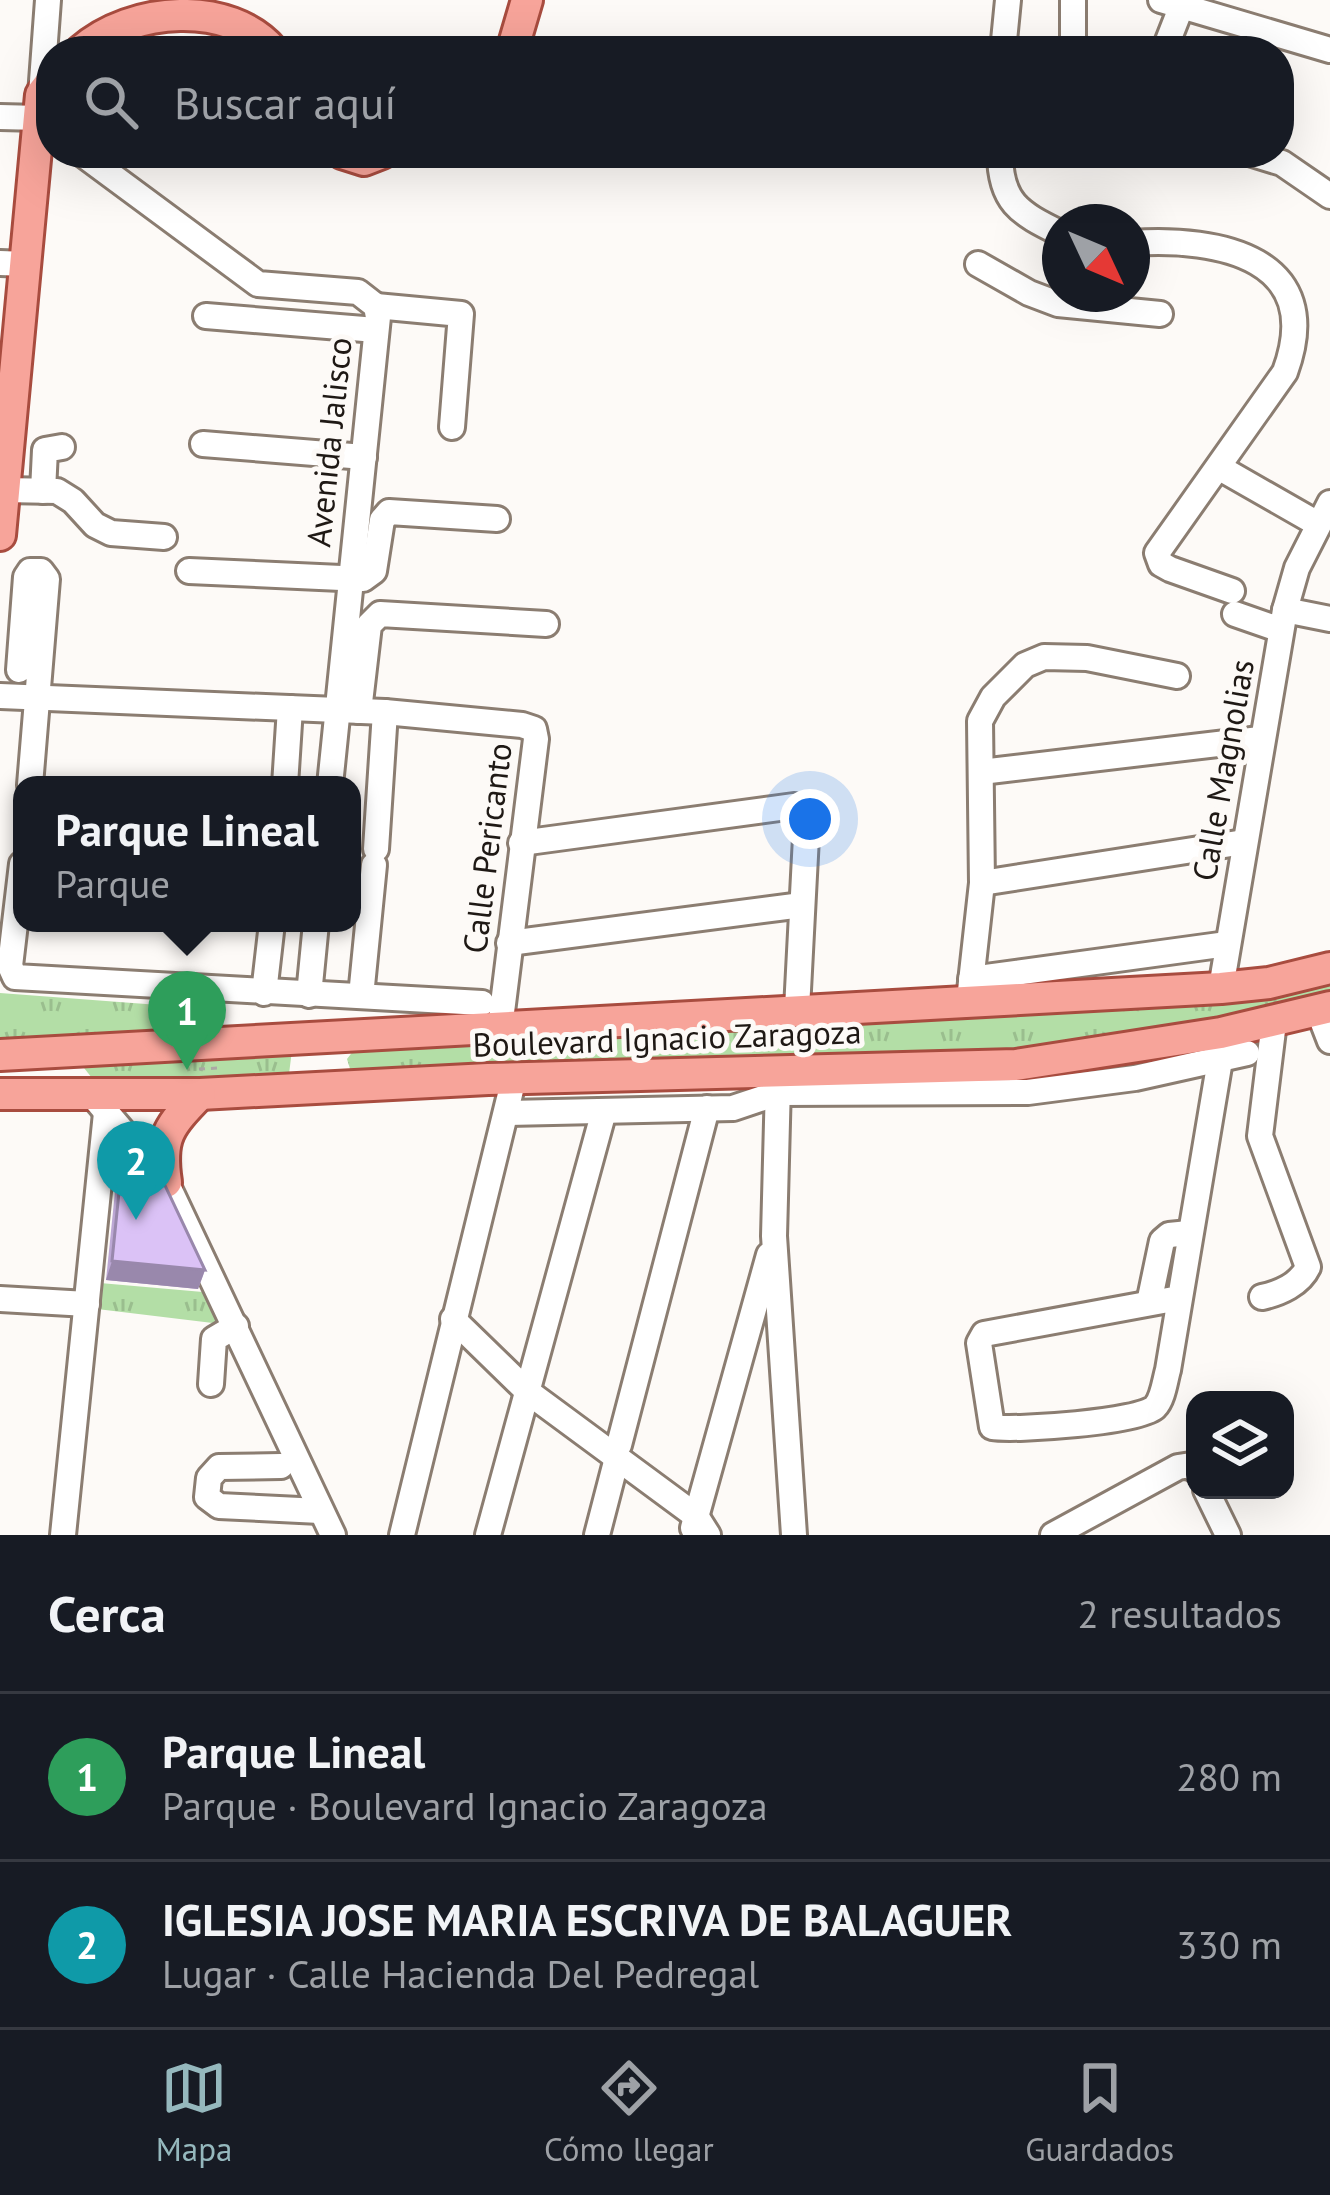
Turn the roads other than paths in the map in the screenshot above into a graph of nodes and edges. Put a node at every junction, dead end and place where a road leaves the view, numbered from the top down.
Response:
1 (48, 0) edge
2 (527, 0) edge
3 (1008, 0) edge
4 (1072, 0) edge
5 (1171, 3) edge
6 (149, 18) junction
7 (47, 36) edge
8 (102, 36) edge
9 (127, 36) edge
10 (261, 36) edge
11 (516, 36) edge
12 (1004, 36) edge
13 (1073, 36) edge
14 (1166, 36) edge
15 (1283, 36) edge
16 (1294, 39) edge
17 (1330, 50) edge
18 (0, 117) edge
19 (36, 118) edge
20 (36, 155) edge
21 (101, 168) edge
22 (1000, 168) edge
23 (1289, 168) edge
24 (1330, 196) edge
25 (1042, 224) edge
26 (1150, 243) edge
27 (13, 263) edge
28 (978, 264) dead end
29 (1042, 296) edge
30 (1147, 312) edge
31 (1160, 314) dead end
32 (206, 316) dead end
33 (376, 318) junction
34 (9, 344) edge
35 (6, 417) edge
36 (452, 427) dead end
37 (202, 444) dead end
38 (62, 447) dead end
39 (364, 457) junction
40 (1220, 468) junction
41 (4, 490) junction
42 (43, 491) junction
43 (1324, 514) edge
44 (497, 519) dead end
45 (0, 535) edge
46 (164, 537) dead end
47 (189, 571) dead end
48 (352, 579) junction
49 (1283, 620) junction
50 (1330, 620) edge
51 (546, 624) dead end
52 (19, 670) dead end
53 (1177, 676) dead end
54 (0, 696) edge
55 (38, 698) junction
56 (290, 708) junction
57 (348, 711) junction
58 (386, 712) junction
59 (1260, 739) junction
60 (981, 772) junction
61 (31, 776) edge
62 (286, 776) edge
63 (331, 776) edge
64 (1244, 842) junction
65 (521, 843) junction
66 (982, 883) junction
67 (802, 904) junction
68 (14, 932) edge
69 (271, 932) edge
70 (315, 932) edge
71 (509, 944) junction
72 (1227, 944) junction
73 (1330, 968) edge
74 (1221, 988) junction
75 (970, 990) junction
76 (264, 993) junction
77 (309, 995) junction
78 (361, 996) junction
79 (797, 1009) junction
80 (1324, 1009) edge
81 (491, 1015) junction
82 (1274, 1022) junction
83 (318, 1040) junction
84 (1330, 1041) edge
85 (1247, 1052) dead end
86 (0, 1055) edge
87 (1220, 1060) junction
88 (0, 1066) edge
89 (514, 1078) junction
90 (778, 1081) junction
91 (318, 1088) junction
92 (0, 1094) edge
93 (200, 1094) junction
94 (98, 1104) junction
95 (706, 1108) junction
96 (604, 1111) junction
97 (508, 1113) junction
98 (166, 1182) junction
99 (1190, 1233) junction
100 (774, 1235) junction
101 (1262, 1297) dead end
102 (0, 1298) edge
103 (1179, 1298) junction
104 (1149, 1303) junction
105 (86, 1304) junction
106 (453, 1319) junction
107 (236, 1326) junction
108 (212, 1384) dead end
109 (528, 1392) junction
110 (618, 1452) junction
111 (281, 1466) dead end
112 (1186, 1467) edge
113 (1210, 1499) edge
114 (320, 1511) junction
115 (698, 1529) edge
116 (63, 1535) edge
117 (333, 1535) edge
118 (402, 1535) edge
119 (488, 1535) edge
120 (597, 1535) edge
121 (794, 1535) edge
122 (1053, 1535) edge
123 (1228, 1535) edge

1 - 7 street
2 - 11 main road
3 - 12 street
4 - 13 street
5 - 14 street
5 - 15 street
6 - 8 main road
6 - 9 main road
6 - 10 main road
16 - 17 street
18 - 19 street
20 - 27 main road
21 - 33 street, Avenida Jalisco
22 - 25 street
23 - 24 street
26 - 40 street
27 - 34 main road
28 - 29 street
30 - 31 street
32 - 33 street
33 - 36 street
33 - 39 street, Avenida Jalisco
34 - 35 main road
35 - 41 main road
37 - 39 street
38 - 42 street
39 - 48 street, Avenida Jalisco
40 - 43 street
40 - 49 street
41 - 42 street
41 - 45 main road
42 - 46 street
43 - 49 street, Calle Magnolias
44 - 48 street
47 - 48 street
48 - 57 street, Avenida Jalisco
49 - 50 street
49 - 59 street, Calle Magnolias
51 - 57 street
52 - 55 street
53 - 60 street
54 - 55 street, Calle Pericanto
55 - 56 street, Calle Pericanto
55 - 61 street
56 - 57 street, Calle Pericanto
56 - 62 street
57 - 58 street, Calle Pericanto
57 - 63 street, Avenida Jalisco
58 - 65 street, Calle Pericanto
58 - 78 street
59 - 60 street
59 - 64 street, Calle Magnolias
60 - 66 street
64 - 66 street
64 - 72 street, Calle Magnolias
65 - 67 street
65 - 71 street, Calle Pericanto
66 - 75 street
67 - 71 street
67 - 79 street
68 - 76 street
69 - 76 street
70 - 77 street
71 - 81 street, Calle Pericanto
72 - 74 street, Calle Magnolias
72 - 75 street
73 - 74 main road, Boulevard Ignacio Zaragoza
74 - 75 main road, Boulevard Ignacio Zaragoza
75 - 79 main road, Boulevard Ignacio Zaragoza
76 - 77 street
77 - 78 street
78 - 81 street
79 - 81 main road, Boulevard Ignacio Zaragoza
80 - 82 main road, Boulevard Ignacio Zaragoza
80 - 84 street
81 - 83 main road, Boulevard Ignacio Zaragoza
82 - 90 main road, Boulevard Ignacio Zaragoza
82 - 101 street
83 - 86 main road, Boulevard Ignacio Zaragoza
83 - 91 main road
85 - 87 street
87 - 90 street
87 - 99 street
88 - 94 main road
89 - 90 main road, Boulevard Ignacio Zaragoza
89 - 91 main road, Boulevard Ignacio Zaragoza
89 - 97 street
90 - 95 street
90 - 100 street
91 - 93 main road, Boulevard Ignacio Zaragoza
92 - 94 main road, Boulevard Ignacio Zaragoza
93 - 94 main road, Boulevard Ignacio Zaragoza
93 - 98 main road
94 - 98 street
94 - 105 street
95 - 96 street
95 - 110 street
96 - 97 street
96 - 109 street
97 - 106 street
98 - 107 street
99 - 103 street
99 - 104 street
100 - 115 street
100 - 121 street
102 - 105 street
103 - 104 street
103 - 104 street
105 - 116 street
106 - 109 street
106 - 118 street
107 - 108 street
107 - 114 street
109 - 110 street
109 - 119 street
110 - 115 street
110 - 120 street
111 - 114 street
112 - 122 street
113 - 123 street
114 - 117 street

